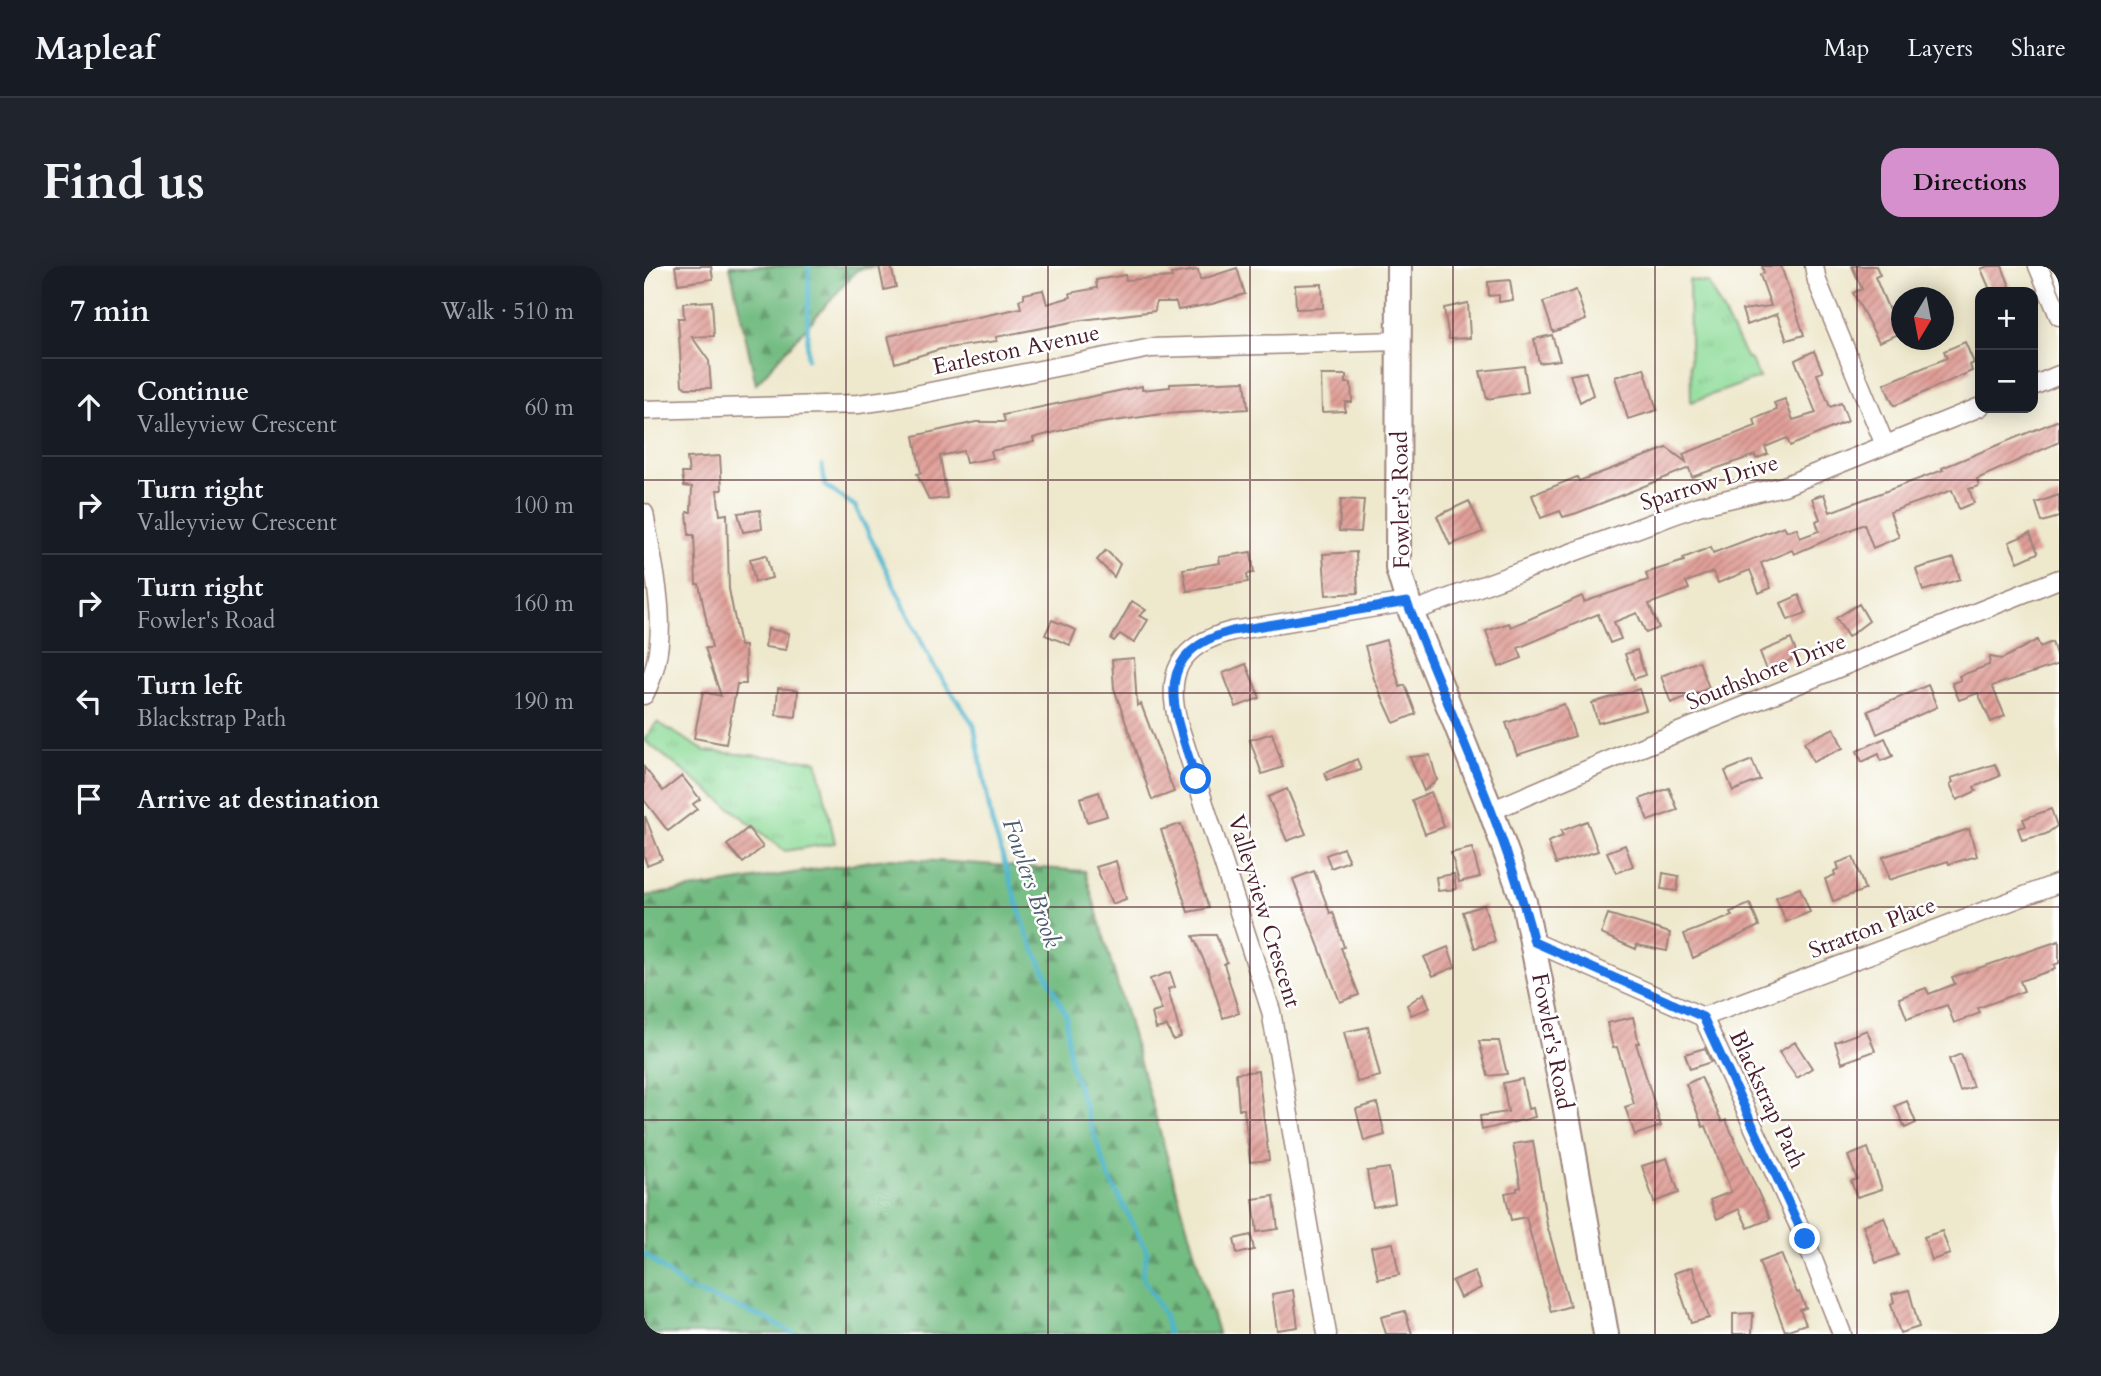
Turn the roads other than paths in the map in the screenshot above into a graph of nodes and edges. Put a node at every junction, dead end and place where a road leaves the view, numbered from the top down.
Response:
1 (1399, 266) edge
2 (1814, 266) edge
3 (2038, 266) edge
4 (2059, 316) edge
5 (1400, 341) junction
6 (2059, 375) edge
7 (2038, 384) edge
8 (1975, 409) edge
9 (644, 410) edge
10 (1885, 445) junction
11 (644, 513) edge
12 (2059, 579) edge
13 (1409, 607) junction
14 (644, 695) edge
15 (1491, 811) junction
16 (2059, 883) edge
17 (1534, 942) junction
18 (1703, 1017) junction
19 (1327, 1334) edge
20 (1606, 1334) edge
21 (1842, 1334) edge

1 - 5 street, Fowler's Road
2 - 10 street
3 - 4 street
5 - 9 street, Earleston Avenue
5 - 13 street, Fowler's Road
6 - 7 street
8 - 10 street, Sparrow Drive
10 - 13 street, Sparrow Drive
11 - 14 street
12 - 15 street, Southshore Drive
13 - 15 street, Fowler's Road
13 - 19 street, Valleyview Crescent
15 - 17 street, Fowler's Road
16 - 18 street, Stratton Place
17 - 18 street, Blackstrap Path
17 - 20 street, Fowler's Road
18 - 21 street, Blackstrap Path

